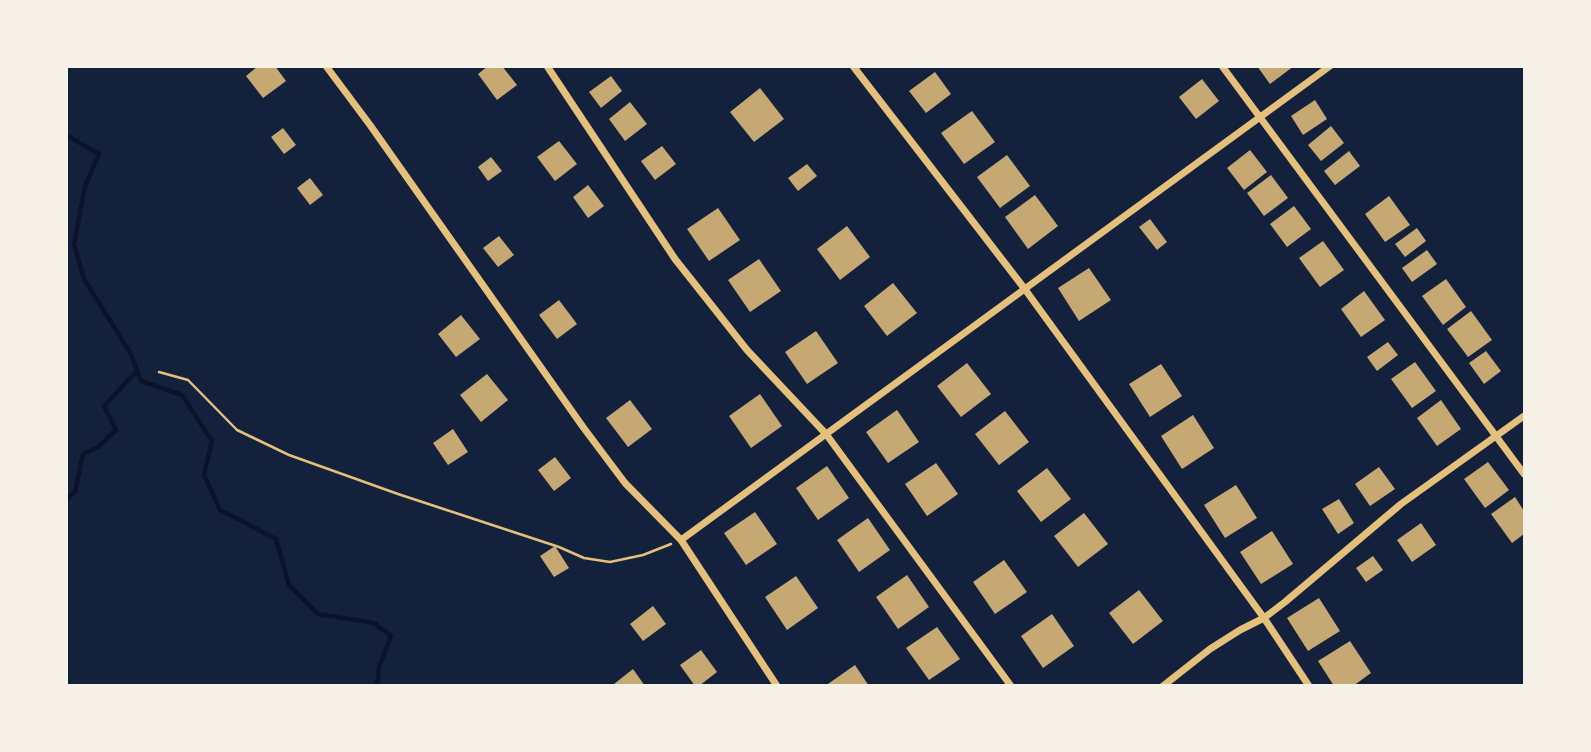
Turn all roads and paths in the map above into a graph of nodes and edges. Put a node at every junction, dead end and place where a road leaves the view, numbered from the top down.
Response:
1 (326, 66) edge
2 (547, 66) edge
3 (853, 66) edge
4 (1222, 66) edge
5 (1330, 66) edge
6 (1259, 117) junction
7 (1024, 288) junction
8 (159, 372) dead end
9 (1524, 416) edge
10 (826, 434) junction
11 (1497, 437) junction
12 (1524, 474) edge
13 (681, 540) junction
14 (1264, 618) junction
15 (777, 685) edge
16 (1011, 685) edge
17 (1163, 685) edge
18 (1309, 685) edge

1 - 13 street
2 - 10 street
3 - 7 street
4 - 6 street
5 - 6 street
6 - 7 street
6 - 11 street
7 - 10 street
7 - 14 street
8 - 13 path
9 - 11 street
10 - 13 street
10 - 16 street
11 - 12 street
11 - 14 street
13 - 15 street
14 - 17 street
14 - 18 street

